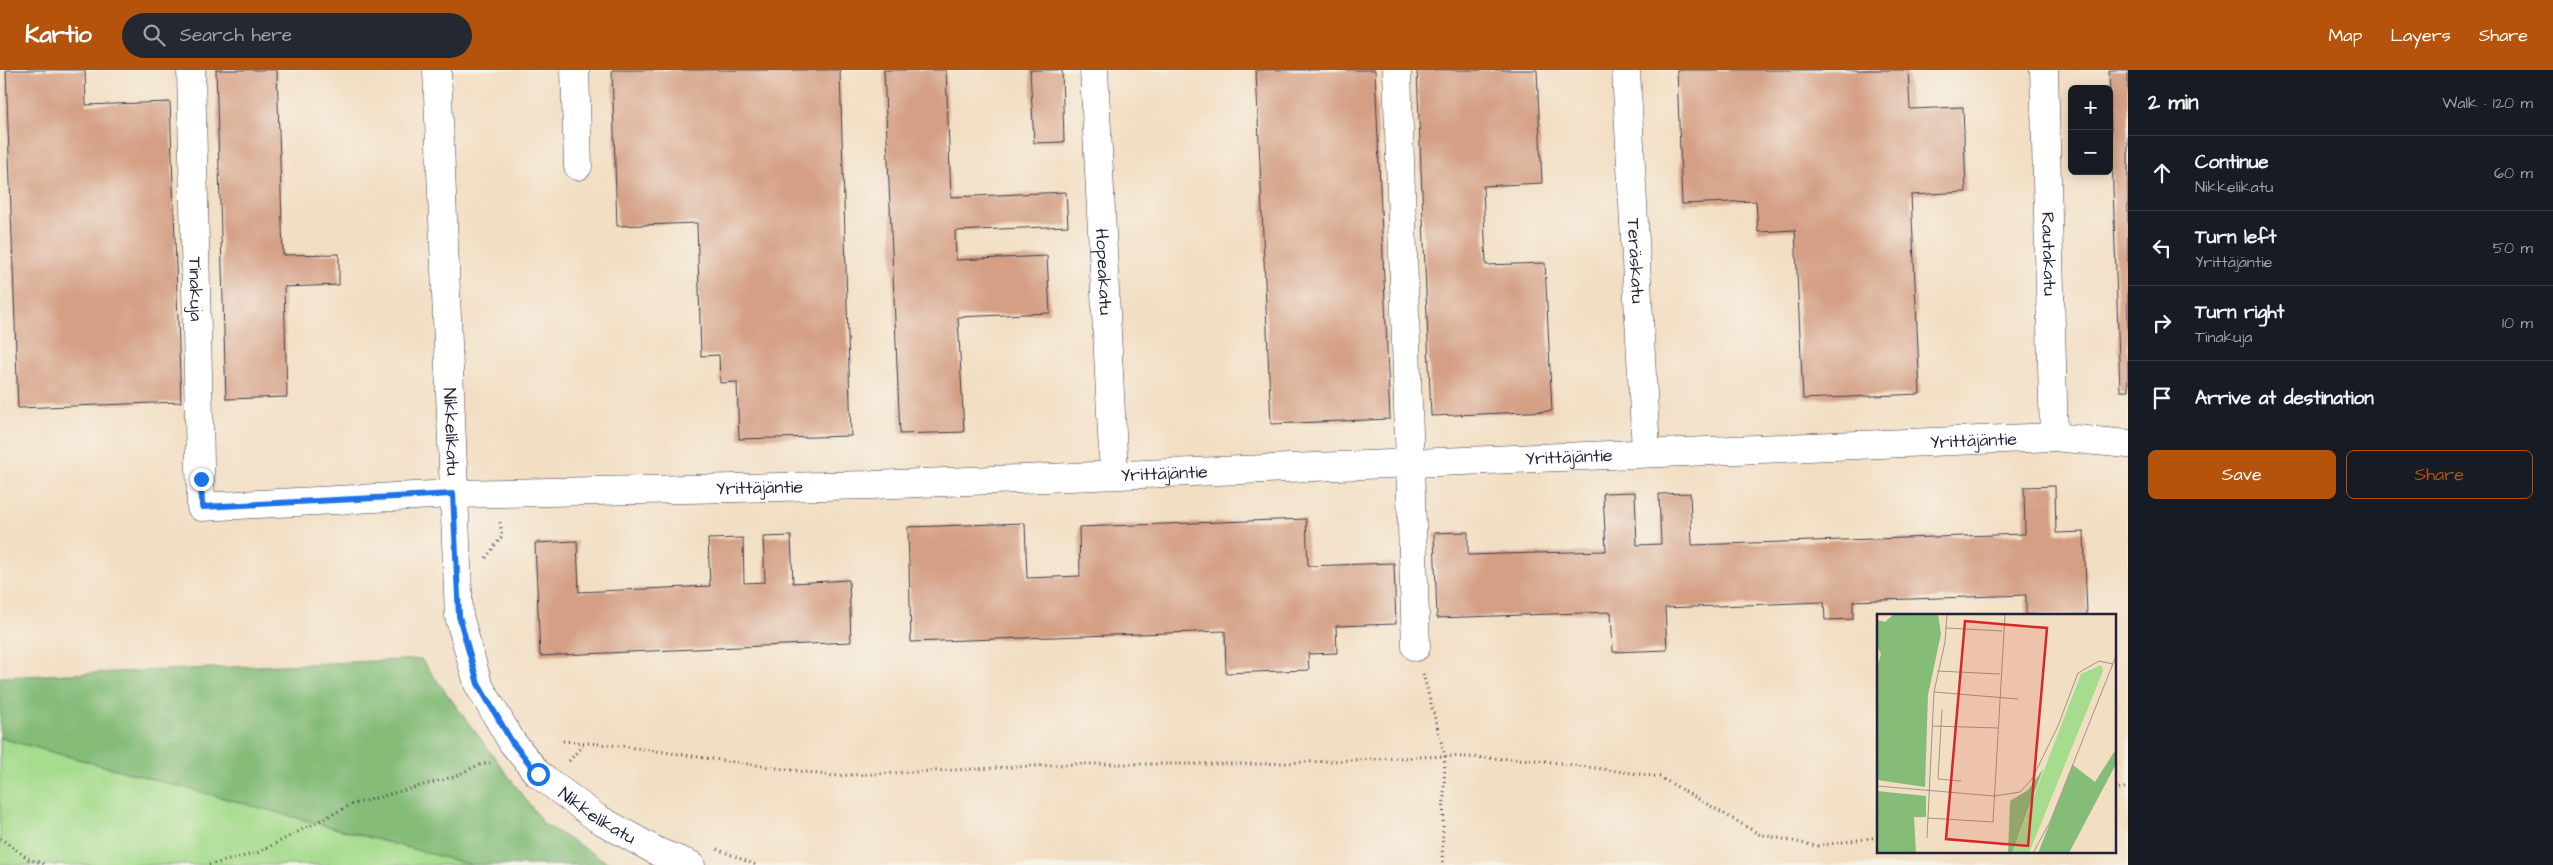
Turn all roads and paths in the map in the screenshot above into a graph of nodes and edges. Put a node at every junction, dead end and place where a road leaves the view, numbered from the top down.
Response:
1 (191, 70) edge
2 (438, 70) edge
3 (575, 70) edge
4 (1094, 70) edge
5 (1396, 70) edge
6 (1626, 70) edge
7 (2044, 70) edge
8 (578, 166) dead end
9 (2054, 437) junction
10 (2128, 444) edge
11 (1646, 452) junction
12 (1410, 462) junction
13 (1114, 474) junction
14 (453, 494) junction
15 (202, 507) joint
16 (1416, 647) joint
17 (563, 741) dead end
18 (585, 743) junction
19 (1445, 756) junction
20 (495, 762) dead end
21 (569, 762) dead end
22 (1877, 837) edge
23 (0, 838) edge
24 (48, 865) edge
25 (209, 865) edge
26 (691, 865) edge
27 (1442, 865) edge

1 - 15 street, Tinakuja
2 - 14 street, Nikkelikatu
3 - 8 street
4 - 13 street, Hopeakatu
5 - 12 street
6 - 11 street, Teräskatu
7 - 9 street, Rautakatu
9 - 10 street, Yrittäjäntie
9 - 11 street, Yrittäjäntie
11 - 12 street, Yrittäjäntie
12 - 13 street, Yrittäjäntie
12 - 16 street
13 - 14 street, Yrittäjäntie
14 - 15 street, Yrittäjäntie
14 - 26 street, Nikkelikatu
16 - 19 path
17 - 18 path
18 - 19 path
18 - 21 path
19 - 22 path
19 - 27 path
20 - 25 path
23 - 24 path

